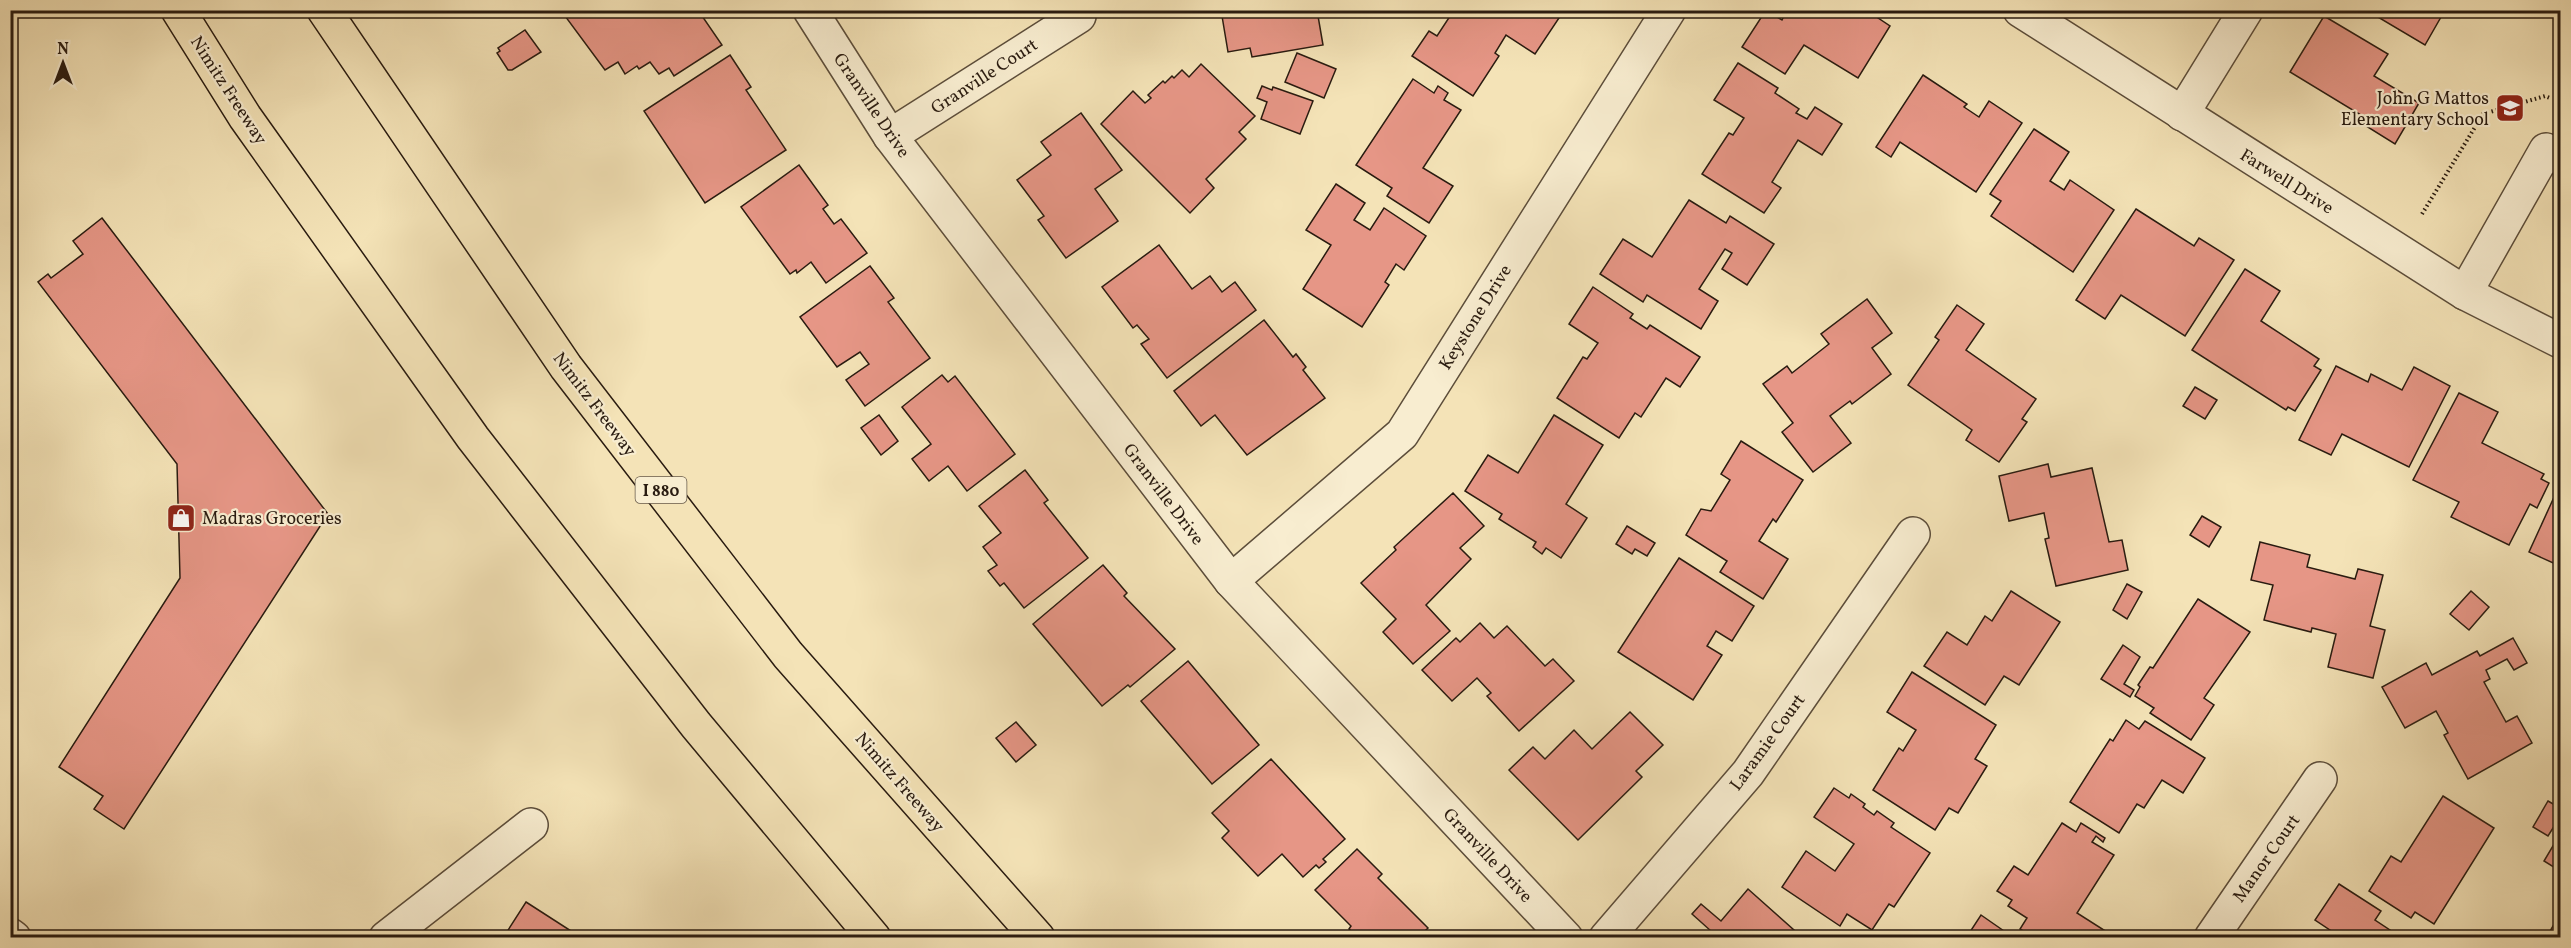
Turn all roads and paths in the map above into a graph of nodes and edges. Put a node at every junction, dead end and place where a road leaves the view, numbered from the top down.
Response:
1 (178, 10) edge
2 (324, 10) edge
3 (810, 10) edge
4 (1669, 10) edge
5 (2020, 10) edge
6 (2246, 10) edge
7 (1079, 16) dead end
8 (2550, 98) dead end
9 (2182, 114) junction
10 (890, 136) junction
11 (2560, 158) edge
12 (2422, 214) dead end
13 (2465, 293) junction
14 (2560, 341) edge
15 (1913, 534) dead end
16 (1231, 581) junction
17 (2320, 779) dead end
18 (531, 825) dead end
19 (386, 938) edge
20 (874, 938) edge
21 (1038, 938) edge
22 (1566, 938) edge
23 (1606, 938) edge
24 (2211, 938) edge

1 - 20 highway, Nimitz Freeway
2 - 21 highway, Nimitz Freeway / I 880
3 - 10 street, Granville Drive
4 - 16 street, Keystone Drive
5 - 9 street, Farwell Drive
6 - 9 street
7 - 10 street, Granville Court
8 - 12 path
9 - 13 street, Farwell Drive
10 - 16 street, Granville Drive
11 - 13 street
13 - 14 street, Farwell Drive
15 - 23 street, Laramie Court
16 - 22 street, Granville Drive
17 - 24 street, Manor Court
18 - 19 street

